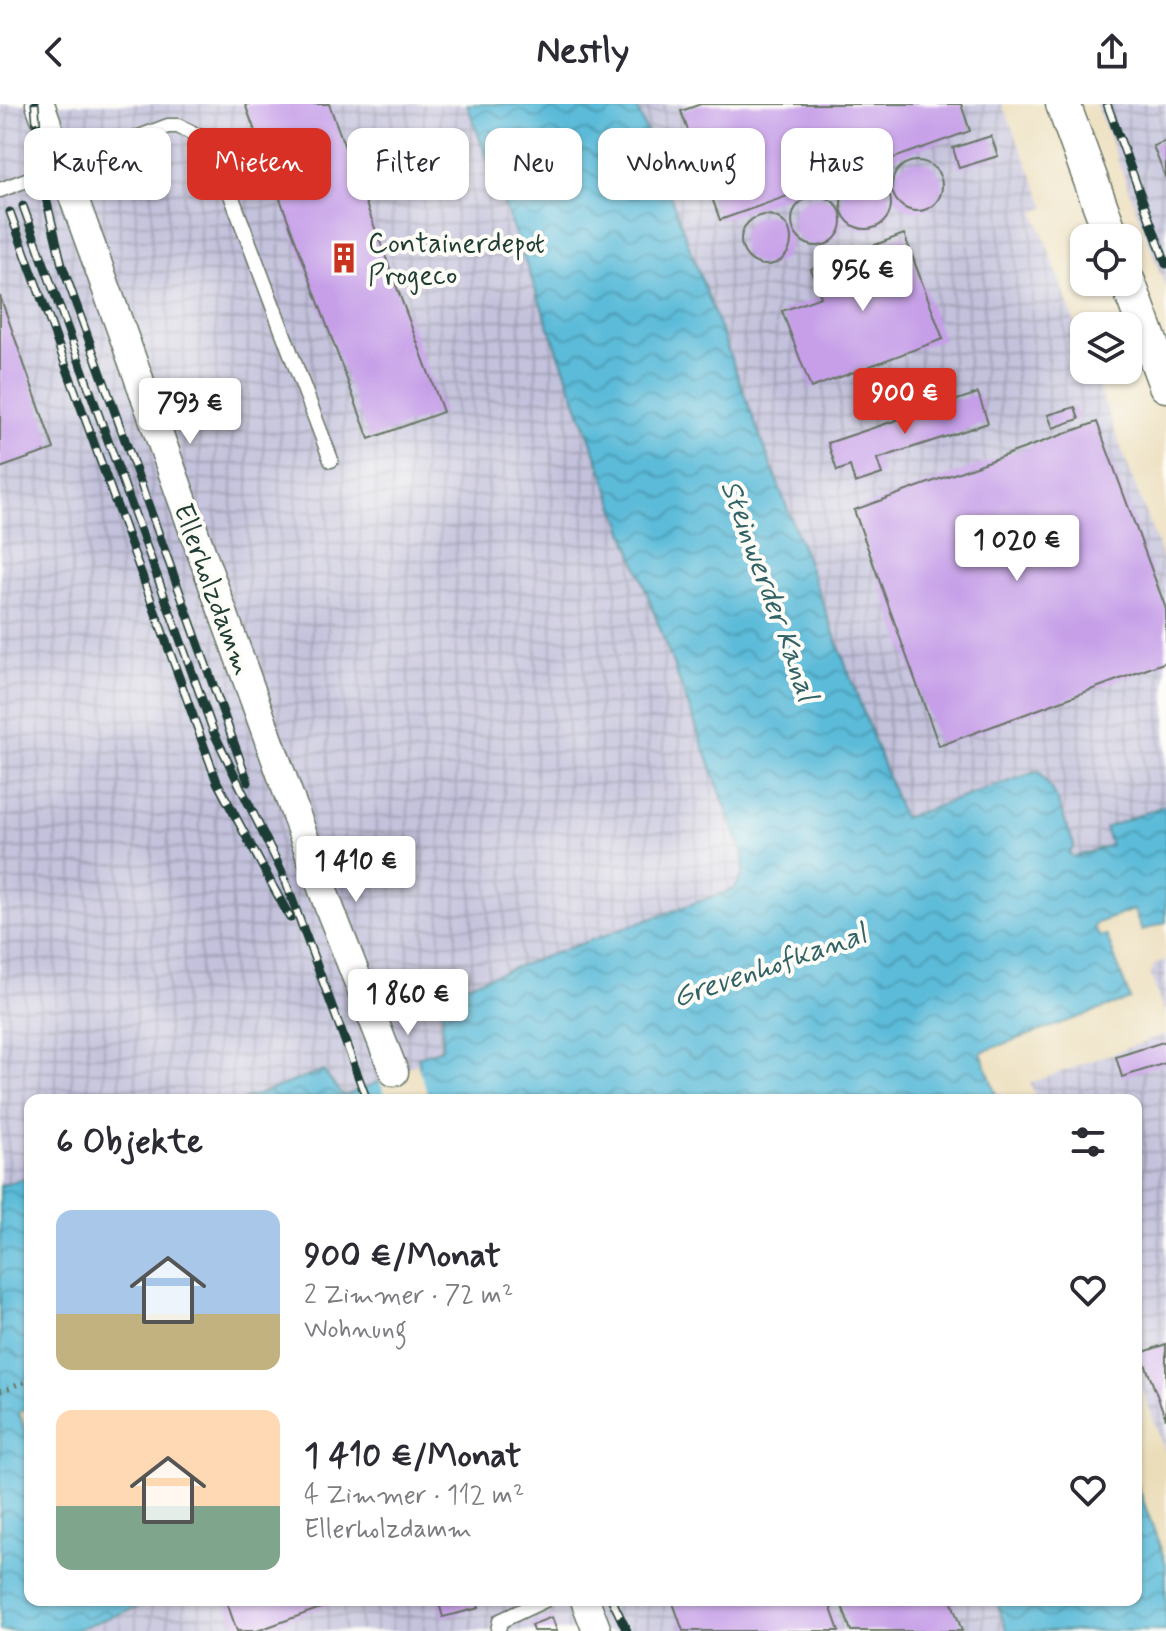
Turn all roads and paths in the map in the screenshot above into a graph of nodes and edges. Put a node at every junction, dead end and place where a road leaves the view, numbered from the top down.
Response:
1 (40, 104) edge
2 (1063, 104) edge
3 (49, 128) edge
4 (163, 128) edge
5 (24, 181) edge
6 (0, 190) edge
7 (74, 200) edge
8 (1107, 224) edge
9 (1133, 296) edge
10 (1164, 374) edge
11 (331, 460) dead end
12 (394, 1072) dead end
13 (24, 1382) edge
14 (0, 1391) edge
15 (532, 1606) edge
16 (587, 1606) edge
17 (498, 1631) edge
18 (597, 1631) edge

1 - 3 street, Ellerholzdamm
2 - 8 street
4 - 11 lane
5 - 6 lane
7 - 12 street, Ellerholzdamm
9 - 10 street
13 - 14 path
15 - 17 lane
16 - 18 street

